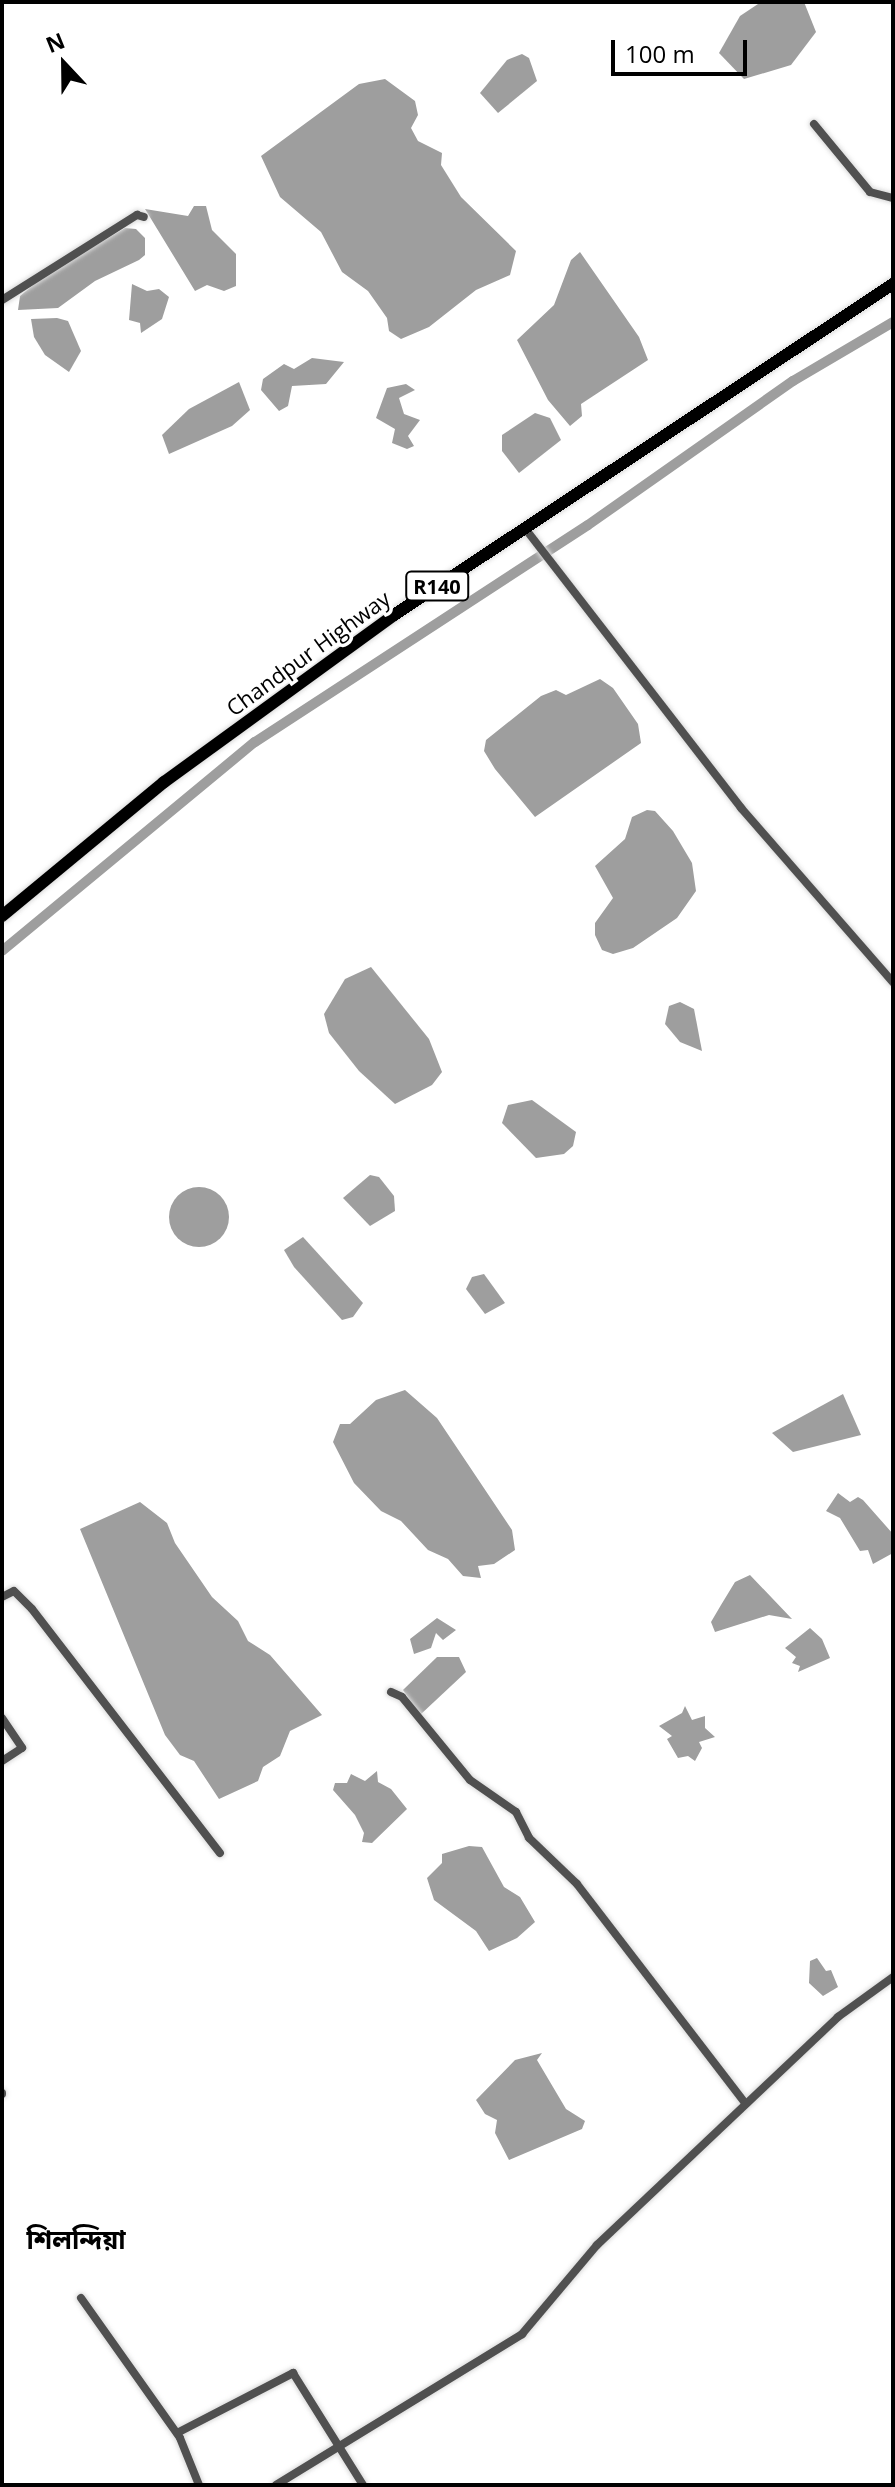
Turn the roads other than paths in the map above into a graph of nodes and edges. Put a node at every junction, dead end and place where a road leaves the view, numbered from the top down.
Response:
1 (814, 124) dead end
2 (893, 198) edge
3 (144, 217) dead end
4 (892, 286) edge
5 (2, 300) edge
6 (524, 527) junction
7 (2, 916) edge
8 (893, 982) edge
9 (2, 1597) edge
10 (391, 1692) dead end
11 (2, 1718) edge
12 (2, 1761) edge
13 (220, 1853) dead end
14 (893, 1977) edge
15 (746, 2104) junction
16 (81, 2298) dead end
17 (177, 2433) junction
18 (335, 2446) junction
19 (199, 2485) edge
20 (276, 2485) edge
21 (363, 2485) edge

1 - 2 street
3 - 5 street
4 - 6 main road, Chandpur Highway / R140
6 - 7 main road, Chandpur Highway / R140
6 - 8 street
9 - 13 street
10 - 15 street
11 - 12 street
14 - 15 street
15 - 18 street
16 - 17 street
17 - 18 street
17 - 19 street
18 - 20 street
18 - 21 street

